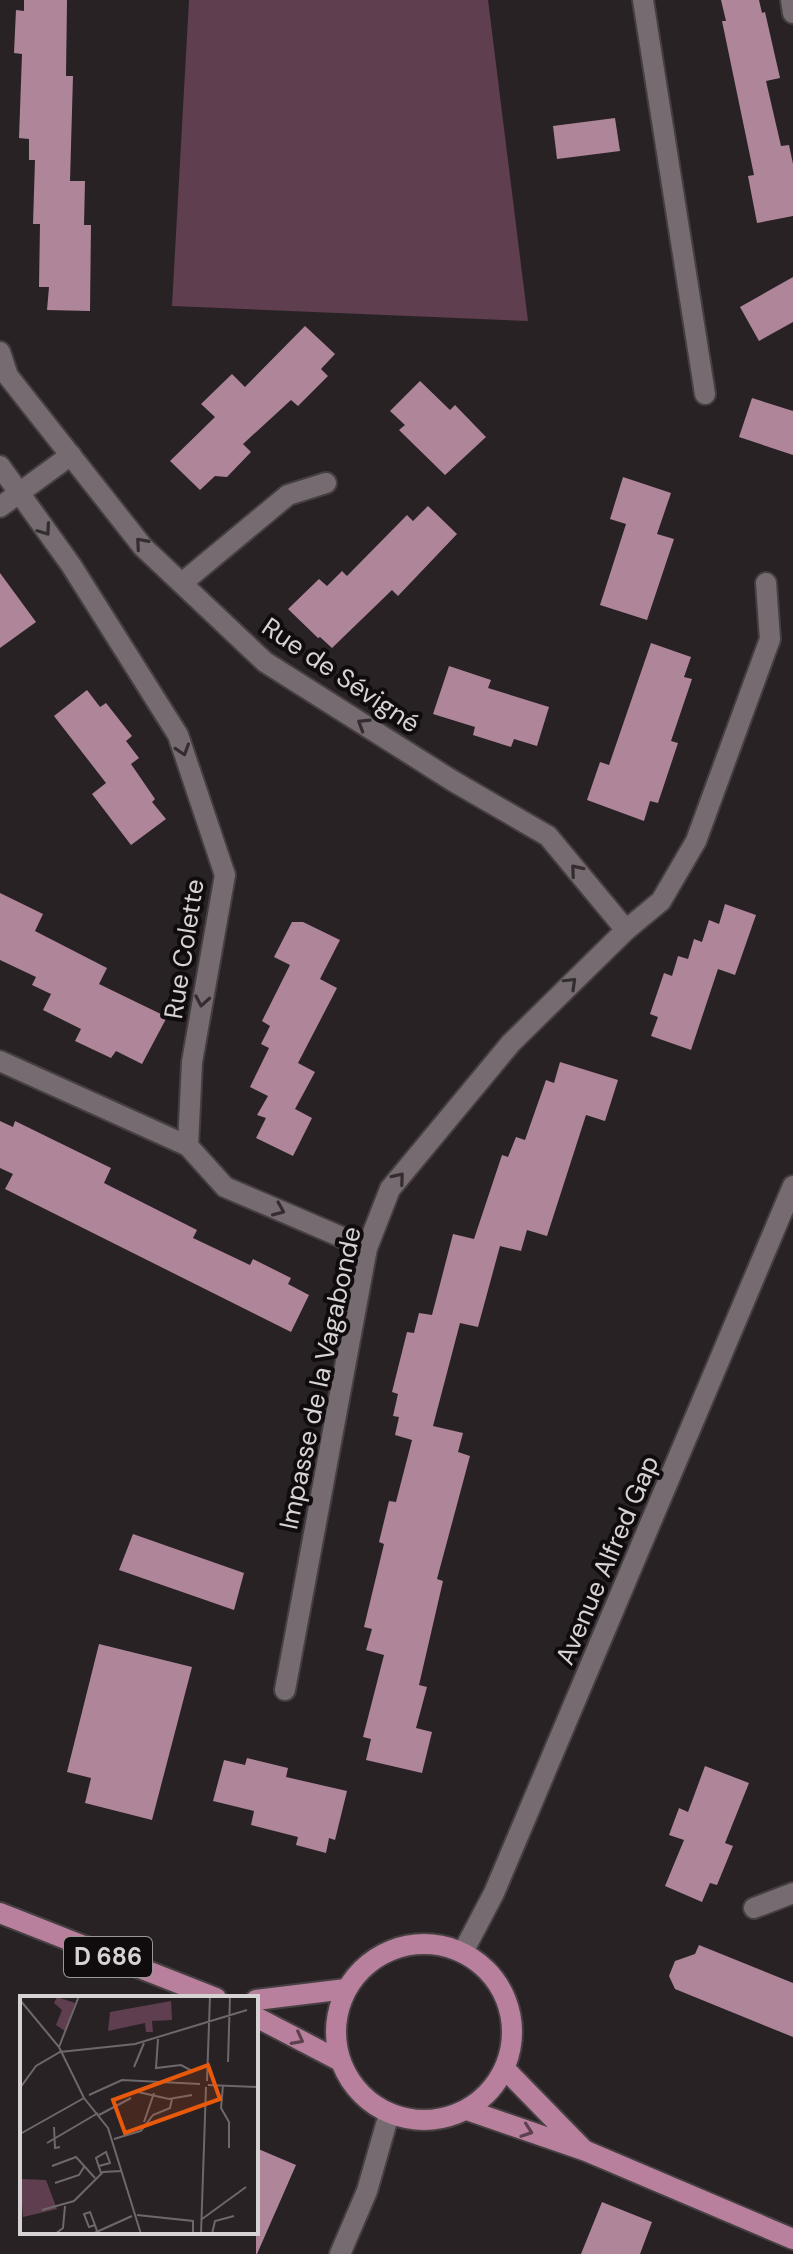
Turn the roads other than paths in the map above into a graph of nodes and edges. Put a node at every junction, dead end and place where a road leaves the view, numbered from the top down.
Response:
1 (643, 0) edge
2 (791, 0) edge
3 (793, 13) edge
4 (0, 352) edge
5 (705, 394) dead end
6 (71, 455) junction
7 (0, 466) edge
8 (326, 483) dead end
9 (19, 493) junction
10 (0, 507) edge
11 (182, 583) junction
12 (766, 583) dead end
13 (626, 930) junction
14 (0, 1061) edge
15 (188, 1146) junction
16 (793, 1186) edge
17 (367, 1248) junction
18 (285, 1690) dead end
19 (793, 1893) edge
20 (754, 1908) dead end
21 (0, 1913) edge
22 (463, 1952) junction
23 (346, 1989) junction
24 (211, 1996) edge
25 (258, 2000) edge
26 (258, 2018) edge
27 (340, 2061) junction
28 (505, 2069) junction
29 (467, 2110) junction
30 (389, 2114) junction
31 (586, 2151) junction
32 (793, 2239) edge
33 (340, 2254) edge

1 - 5 street
2 - 3 street
4 - 6 street, Rue de Sévigné
6 - 9 street
11 -> 6 street, Rue de Sévigné
7 - 9 street, Rue Colette
8 - 11 street
9 - 10 street
9 -> 15 street, Rue Colette
13 -> 11 street, Rue de Sévigné
12 - 13 street, Impasse de la Vagabonde
17 -> 13 street, Impasse de la Vagabonde
14 - 15 street
15 -> 17 street
16 - 22 street, Avenue Alfred Gap
17 - 18 street, Impasse de la Vagabonde
19 - 20 street
21 - 24 main road, D 686
22 - 23 main road
22 - 28 main road
23 - 25 main road
23 - 27 main road
26 -> 27 main road
27 - 30 main road
28 - 29 main road
28 - 31 main road
29 - 30 main road
29 -> 31 main road
30 - 33 street
31 - 32 main road

